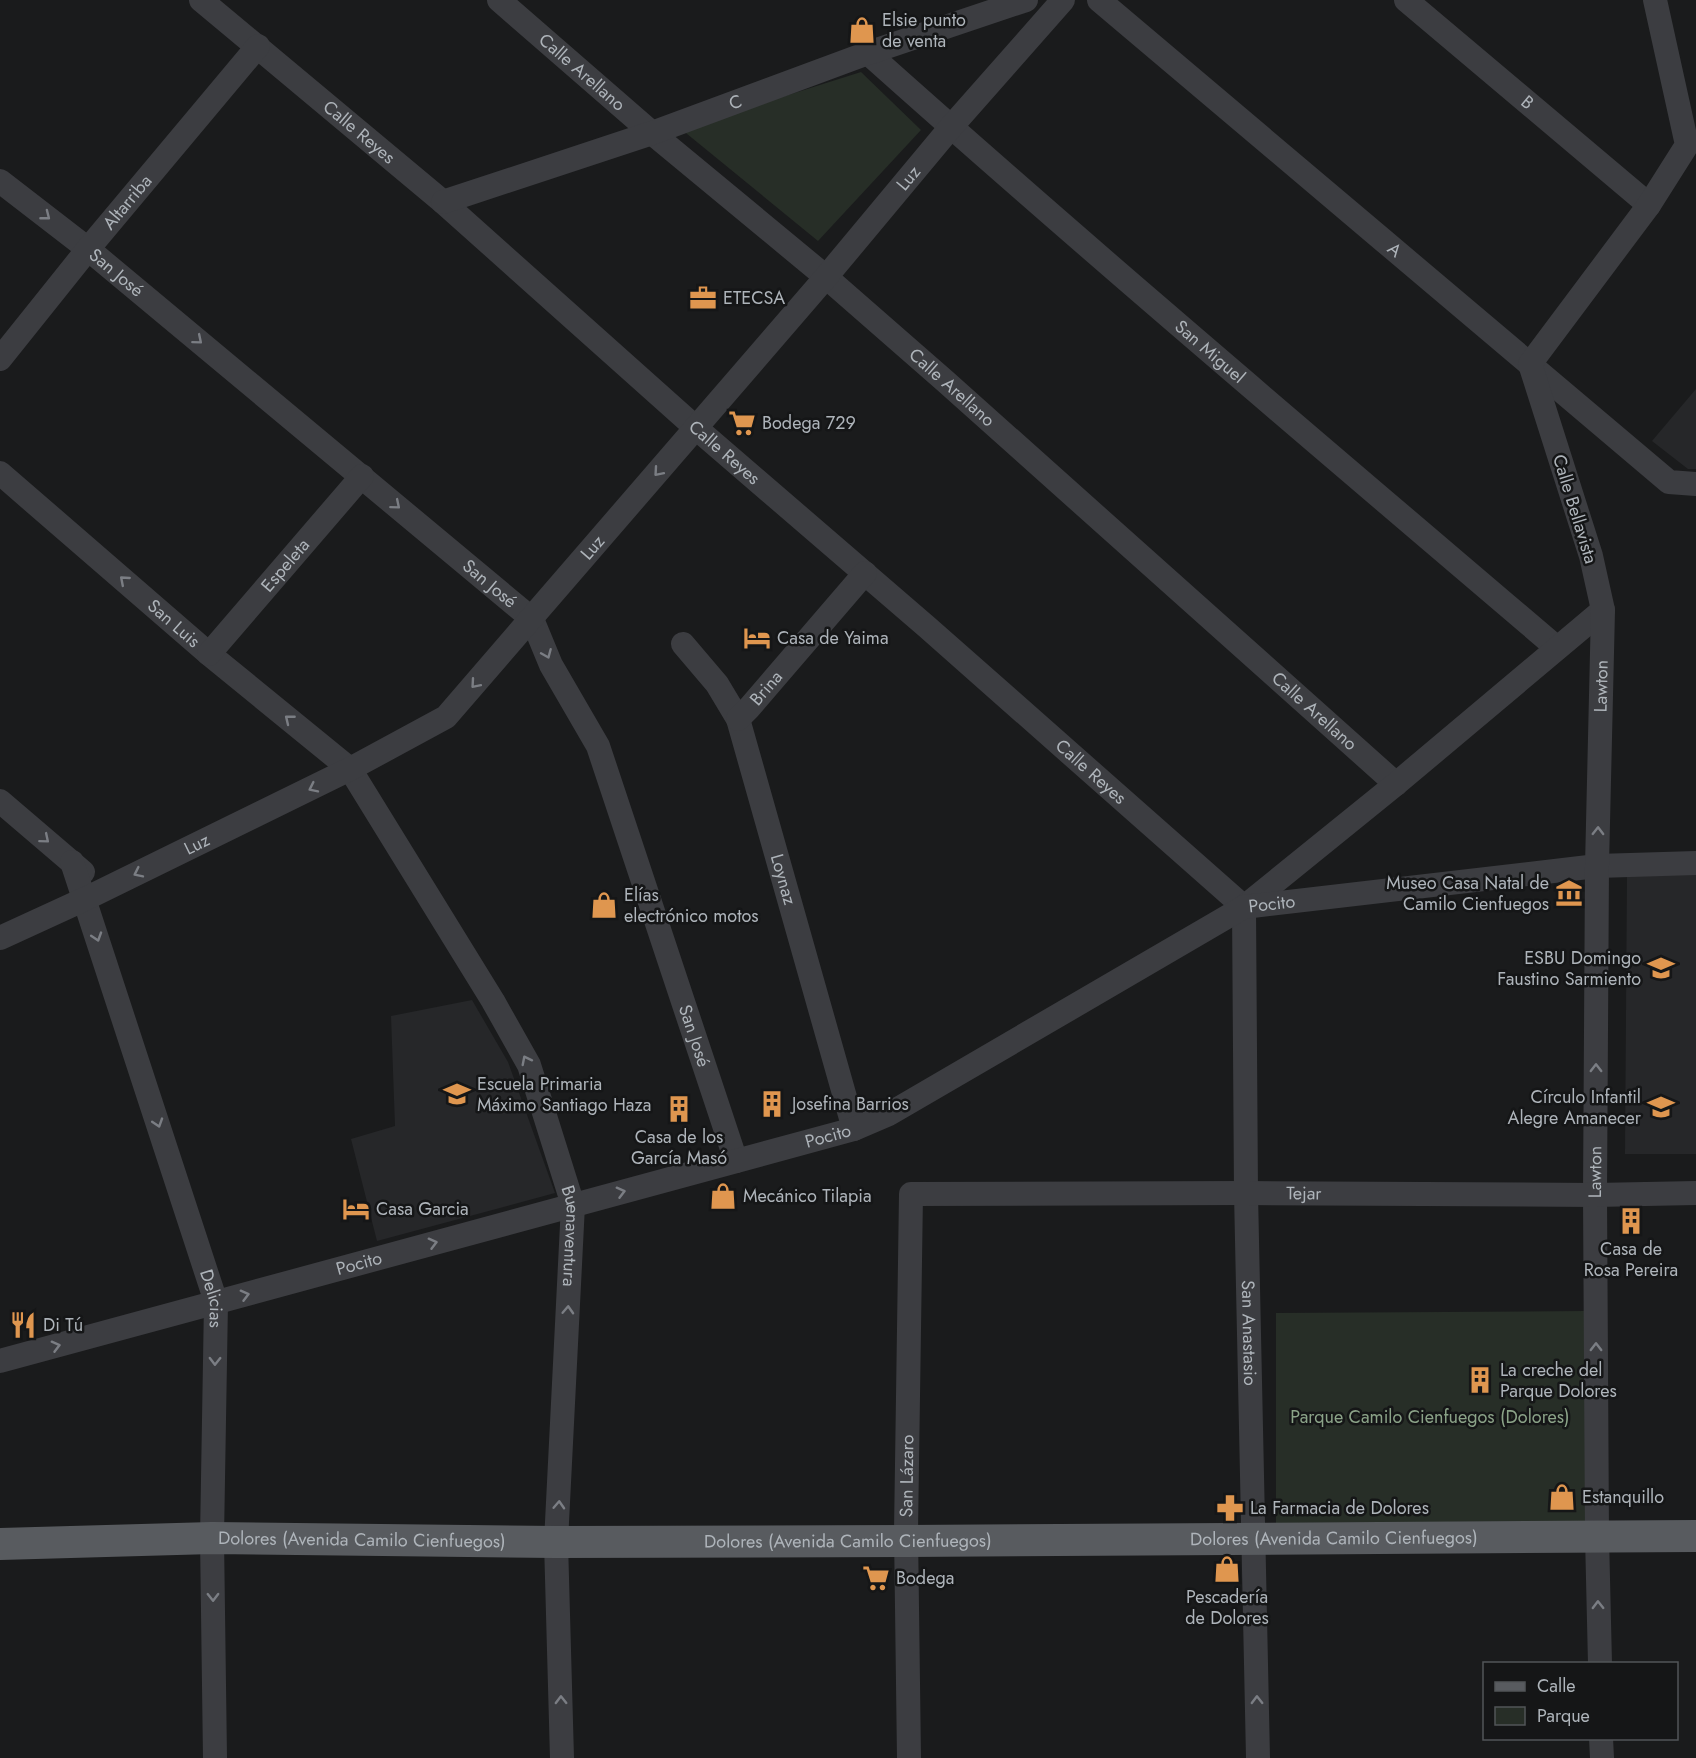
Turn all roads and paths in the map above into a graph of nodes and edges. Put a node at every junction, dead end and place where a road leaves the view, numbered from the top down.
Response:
1 (201, 0) edge
2 (499, 0) edge
3 (1026, 0) edge
4 (1063, 0) edge
5 (1099, 0) edge
6 (1406, 0) edge
7 (1655, 0) edge
8 (258, 46) junction
9 (868, 53) junction
10 (951, 127) junction
11 (652, 133) junction
12 (1691, 144) edge
13 (0, 181) edge
14 (443, 202) junction
15 (1649, 206) junction
16 (88, 249) junction
17 (826, 277) junction
18 (0, 359) edge
19 (1530, 364) junction
20 (696, 428) junction
21 (0, 473) edge
22 (362, 476) junction
23 (1696, 484) edge
24 (865, 573) junction
25 (1603, 610) junction
26 (532, 619) junction
27 (683, 644) dead end
28 (1557, 648) junction
29 (209, 654) junction
30 (738, 719) junction
31 (350, 770) junction
32 (1396, 784) junction
33 (0, 801) edge
34 (1696, 863) edge
35 (1598, 866) junction
36 (94, 895) junction
37 (1244, 907) junction
38 (0, 938) edge
39 (854, 1129) junction
40 (736, 1161) junction
41 (1246, 1193) junction
42 (1696, 1193) edge
43 (910, 1194) joint
44 (1595, 1195) junction
45 (573, 1205) junction
46 (216, 1302) junction
47 (0, 1361) edge
48 (1597, 1536) junction
49 (1696, 1536) edge
50 (212, 1538) junction
51 (1253, 1539) junction
52 (906, 1541) junction
53 (556, 1542) junction
54 (0, 1544) edge
55 (1599, 1662) edge
56 (1601, 1740) edge
57 (215, 1758) edge
58 (562, 1758) edge
59 (909, 1758) edge
60 (1258, 1758) edge
61 (1602, 1758) edge

1 - 8 street, Calle Reyes
2 - 11 street, Calle Arellano
3 - 9 street, C
4 - 10 street, Luz
5 - 19 street, A
6 - 15 street, B
7 - 12 street
8 - 14 street, Calle Reyes
8 - 16 street, Altarriba
9 - 10 street, San Miguel
9 - 11 street, C
10 - 17 street, Luz
10 - 28 street, San Miguel
11 - 14 street, C
11 - 17 street, Calle Arellano
12 - 15 street
13 -> 16 street, San José
14 - 20 street, Calle Reyes
15 - 19 street
16 - 18 street, Altarriba
16 -> 22 street, San José
17 - 20 street, Luz
17 - 32 street, Calle Arellano
19 - 23 street, A
19 - 25 street, Calle Bellavista
20 - 24 street, Calle Reyes
20 -> 26 street, Luz
29 -> 21 street, San Luis
22 -> 26 street, San José
22 - 29 street, Espeleta
24 - 30 street, Brina
24 - 37 street, Calle Reyes
25 - 28 street
35 -> 25 street, Lawton
26 -> 31 street, Luz
26 -> 40 street, San José
27 - 30 street, Loynaz
28 - 32 street
31 -> 29 street, San Luis
30 - 39 street, Loynaz
31 -> 36 street, Luz
45 -> 31 street, Buenaventura
32 - 37 street
33 -> 36 street, Delicias
34 - 35 street, Pocito
35 - 37 street, Pocito
44 -> 35 street, Lawton
36 - 38 street, Luz
36 -> 46 street, Delicias
37 - 39 street, Pocito
37 - 41 street, San Anastasio
39 - 40 street, Pocito
45 -> 40 street, Pocito
41 - 43 street, Tejar
41 - 44 street, Tejar
41 - 51 street, San Anastasio
42 - 44 street, Tejar
43 - 52 street, San Lázaro
48 -> 44 street, Lawton
46 -> 45 street, Pocito
53 -> 45 street, Buenaventura
47 -> 46 street, Pocito
46 -> 50 street, Delicias
48 - 49 main road, Dolores (Avenida Camilo Cienfuegos)
48 - 51 main road, Dolores (Avenida Camilo Cienfuegos)
55 -> 48 street, Lawton
50 - 53 main road, Dolores (Avenida Camilo Cienfuegos)
50 - 54 main road, Dolores (Avenida Camilo Cienfuegos)
50 -> 57 street, Delicias
51 - 52 main road, Dolores (Avenida Camilo Cienfuegos)
60 -> 51 street, San Anastasio
52 - 53 main road, Dolores (Avenida Camilo Cienfuegos)
52 - 59 street, San Lázaro
58 -> 53 street, Buenaventura
56 - 61 street

